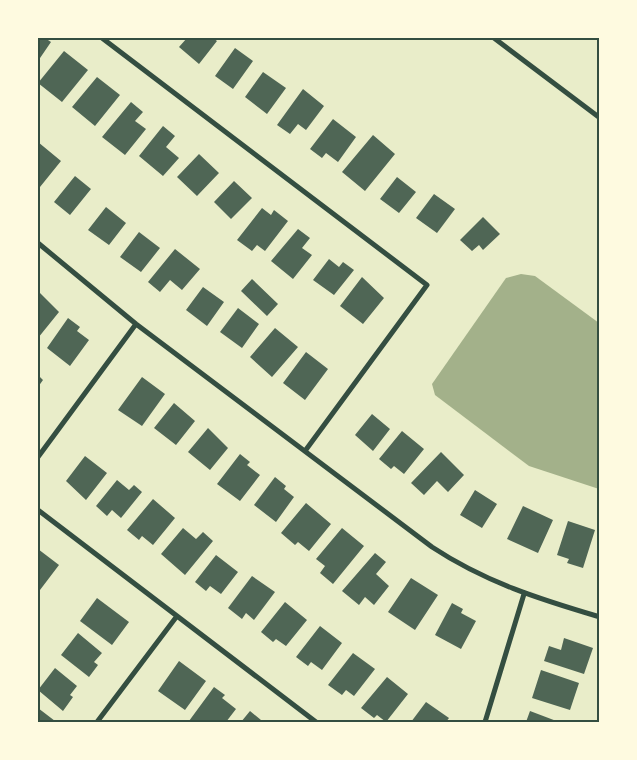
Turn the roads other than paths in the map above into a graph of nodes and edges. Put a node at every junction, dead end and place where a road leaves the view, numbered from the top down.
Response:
1 (102, 38) edge
2 (494, 38) edge
3 (600, 118) edge
4 (38, 243) edge
5 (136, 324) junction
6 (305, 451) junction
7 (38, 457) edge
8 (38, 510) edge
9 (524, 594) junction
10 (177, 616) junction
11 (600, 617) edge
12 (97, 722) edge
13 (316, 722) edge
14 (485, 722) edge

1 - 6 street
2 - 3 street
4 - 5 street
5 - 6 street
5 - 7 street
6 - 9 street
8 - 10 street
9 - 11 street
9 - 14 street
10 - 12 street
10 - 13 street

